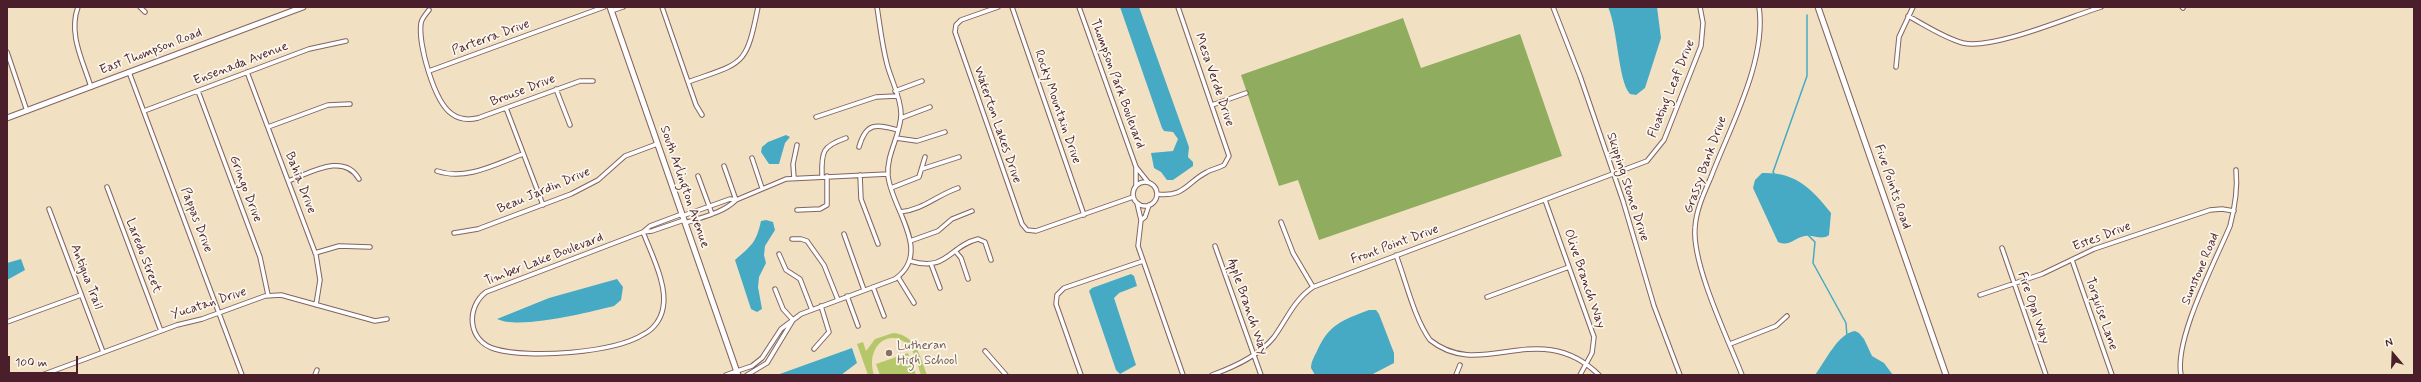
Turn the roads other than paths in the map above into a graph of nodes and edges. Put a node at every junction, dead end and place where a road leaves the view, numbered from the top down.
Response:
1 (78, 7) edge
2 (140, 7) edge
3 (303, 7) edge
4 (604, 7) edge
5 (623, 7) edge
6 (662, 7) edge
7 (758, 7) edge
8 (877, 7) edge
9 (998, 7) edge
10 (1012, 7) edge
11 (1079, 7) edge
12 (1178, 7) edge
13 (1553, 7) edge
14 (1700, 7) edge
15 (1759, 7) edge
16 (1818, 7) edge
17 (1913, 7) edge
18 (2101, 7) edge
19 (610, 9) edge
20 (429, 10) dead end
21 (145, 12) dead end
22 (1908, 16) junction
23 (346, 41) dead end
24 (7, 52) edge
25 (1896, 67) dead end
26 (430, 71) junction
27 (129, 72) junction
28 (248, 72) junction
29 (593, 81) dead end
30 (922, 81) dead end
31 (688, 82) junction
32 (92, 87) junction
33 (556, 89) junction
34 (198, 91) junction
35 (895, 91) junction
36 (1246, 93) dead end
37 (897, 96) junction
38 (350, 104) dead end
39 (1212, 105) junction
40 (930, 107) dead end
41 (506, 108) junction
42 (27, 111) junction
43 (144, 111) junction
44 (702, 115) dead end
45 (816, 117) dead end
46 (7, 118) edge
47 (901, 118) junction
48 (570, 124) dead end
49 (268, 127) junction
50 (898, 130) junction
51 (945, 132) dead end
52 (846, 138) dead end
53 (896, 138) junction
54 (657, 144) junction
55 (797, 145) dead end
56 (859, 147) dead end
57 (523, 154) junction
58 (925, 157) dead end
59 (959, 157) dead end
60 (752, 158) dead end
61 (724, 166) dead end
62 (1136, 167) junction
63 (922, 169) junction
64 (2236, 170) dead end
65 (437, 171) dead end
66 (888, 174) junction
67 (860, 175) junction
68 (1613, 175) junction
69 (698, 176) dead end
70 (822, 176) junction
71 (827, 176) junction
72 (794, 178) junction
73 (359, 179) dead end
74 (288, 181) junction
75 (1148, 182) junction
76 (1136, 186) junction
77 (107, 187) dead end
78 (762, 188) junction
79 (891, 188) junction
80 (958, 188) dead end
81 (1157, 194) junction
82 (1133, 197) junction
83 (736, 200) junction
84 (1545, 200) junction
85 (1137, 203) junction
86 (543, 205) junction
87 (1149, 205) junction
88 (709, 207) junction
89 (49, 209) dead end
90 (797, 210) dead end
91 (972, 211) dead end
92 (2234, 211) junction
93 (900, 212) junction
94 (712, 214) junction
95 (1084, 214) junction
96 (683, 219) junction
97 (1141, 220) junction
98 (1281, 222) dead end
99 (643, 232) junction
100 (454, 233) dead end
101 (844, 234) dead end
102 (792, 239) dead end
103 (910, 241) junction
104 (878, 244) dead end
105 (1215, 246) dead end
106 (370, 247) dead end
107 (2002, 248) dead end
108 (956, 252) junction
109 (315, 253) junction
110 (779, 254) dead end
111 (1396, 255) junction
112 (991, 260) dead end
113 (2072, 260) junction
114 (910, 261) junction
115 (1143, 261) junction
116 (931, 264) junction
117 (1569, 267) junction
118 (898, 276) junction
119 (968, 279) dead end
120 (2014, 283) junction
121 (873, 287) junction
122 (1313, 287) junction
123 (940, 288) dead end
124 (776, 289) dead end
125 (864, 290) junction
126 (82, 294) junction
127 (268, 295) junction
128 (1980, 295) dead end
129 (847, 296) junction
130 (1487, 297) dead end
131 (838, 300) junction
132 (914, 303) dead end
133 (316, 304) junction
134 (821, 306) junction
135 (812, 310) junction
136 (220, 312) junction
137 (884, 316) dead end
138 (1787, 316) dead end
139 (386, 319) dead end
140 (792, 320) junction
141 (7, 322) edge
142 (858, 326) dead end
143 (161, 331) junction
144 (1730, 344) junction
145 (814, 350) dead end
146 (985, 351) dead end
147 (103, 352) junction
148 (1253, 355) junction
149 (1538, 355) dead end
150 (1448, 356) dead end
151 (1456, 362) dead end
152 (1460, 365) junction
153 (1586, 365) junction
154 (1464, 366) dead end
155 (316, 370) dead end
156 (737, 372) edge
157 (42, 375) edge
158 (242, 375) edge
159 (315, 375) edge
160 (726, 375) edge
161 (747, 375) edge
162 (1006, 375) edge
163 (1081, 375) edge
164 (1183, 375) edge
165 (1212, 375) edge
166 (1261, 375) edge
167 (1456, 375) edge
168 (1580, 375) edge
169 (1599, 375) edge
170 (1680, 375) edge
171 (1742, 375) edge
172 (1946, 375) edge
173 (2046, 375) edge
174 (2112, 375) edge
175 (2181, 375) edge

1 - 32 street
2 - 21 street
3 - 27 main road, East Thompson Road
4 - 26 street, Parterra Drive
5 - 19 street
6 - 31 street
7 - 31 street
8 - 35 street
9 - 95 street, Waterton Lakes Drive
10 - 95 street, Rocky Mountain Drive
11 - 62 street, Thompson Park Boulevard
12 - 39 street, Mesa Verde Drive
13 - 68 street, Skipping Stone Drive
14 - 68 street, Floating Leaf Drive
15 - 144 street, Grassy Bank Drive
16 - 172 main road, Five Points Road
17 - 22 street
18 - 22 street
19 - 54 main road, South Arlington Avenue
20 - 26 street
22 - 25 street
23 - 28 street, Ensenada Avenue
24 - 42 street
26 - 41 street, Brouse Drive
27 - 32 main road, East Thompson Road
27 - 43 street, Pappas Drive
28 - 34 street, Ensenada Avenue
28 - 49 street, Bahia Drive
29 - 33 street, Brouse Drive
30 - 35 street
31 - 44 street
32 - 42 main road, East Thompson Road
33 - 41 street, Brouse Drive
33 - 48 street
34 - 43 street, Ensenada Avenue
34 - 127 street, Gringo Drive
35 - 37 street
36 - 39 street
37 - 45 street
37 - 47 street
38 - 49 street
39 - 81 street, Mesa Verde Drive
40 - 47 street
41 - 57 street
42 - 46 main road, East Thompson Road
43 - 136 street, Pappas Drive
47 - 50 street
49 - 74 street, Bahia Drive
50 - 53 street
50 - 56 street
51 - 53 street
52 - 70 street
53 - 66 street
54 - 86 street, Beau Jardin Drive
54 - 96 main road, South Arlington Avenue
55 - 72 street
57 - 65 street
57 - 86 street
58 - 63 street
59 - 63 street
60 - 78 street
61 - 83 street
62 - 75 street, Thompson Park Boulevard
62 - 76 street, Thompson Park Boulevard
63 - 79 street
64 - 92 street, Sunstone Road
66 - 67 street
66 - 79 street
67 - 71 street
67 - 104 street
68 - 84 street, Front Point Drive
68 - 170 street, Skipping Stone Drive
69 - 88 street
70 - 71 street
70 - 72 street
71 - 90 street
72 - 78 street
73 - 74 street
74 - 109 street, Bahia Drive
75 - 76 street
75 - 81 street
76 - 82 street
77 - 143 street, Laredo Street
78 - 83 street
79 - 93 street
80 - 93 street
81 - 87 street
82 - 85 street
82 - 95 street
83 - 88 street, Timber Lake Boulevard
83 - 94 street, Timber Lake Boulevard
84 - 111 street, Front Point Drive
84 - 117 street, Olive Branch Way
85 - 87 street
85 - 97 street
86 - 100 street, Beau Jardin Drive
87 - 97 street
88 - 94 street
88 - 96 street, Timber Lake Boulevard
89 - 126 street, Antigua Trail
91 - 103 street
92 - 113 street, Estes Drive
92 - 175 street, Sunstone Road
93 - 103 street
94 - 96 street, Timber Lake Boulevard
96 - 99 street, Timber Lake Boulevard
96 - 99 street, Timber Lake Boulevard
96 - 156 main road, South Arlington Avenue
97 - 115 street
98 - 122 street
99 - 99 street, Timber Lake Boulevard
101 - 125 street
102 - 131 street
103 - 114 street
105 - 148 street, Apple Branch Way
106 - 109 street
107 - 120 street, Fire Opal Way
108 - 112 street
108 - 116 street
108 - 119 street
109 - 133 street, Bahia Drive
110 - 135 street
111 - 122 street, Front Point Drive
111 - 150 street
113 - 120 street, Estes Drive
113 - 174 street, Torquise Lane
114 - 116 street
114 - 118 street
115 - 163 street
115 - 164 street
116 - 123 street
117 - 130 street
117 - 153 street, Olive Branch Way
118 - 121 street
118 - 132 street
120 - 128 street, Estes Drive
120 - 173 street, Fire Opal Way
121 - 125 street
121 - 137 street
122 - 148 street, Front Point Drive
124 - 140 street
125 - 129 street
126 - 141 street
126 - 147 street, Antigua Trail
127 - 133 street, Yucatan Drive
127 - 136 street, Yucatan Drive
129 - 131 street
129 - 142 street
131 - 134 street
133 - 139 street, Yucatan Drive
134 - 135 street
134 - 145 street
135 - 140 street
136 - 143 street, Yucatan Drive
136 - 158 street, Pappas Drive
138 - 144 street
140 - 156 street
140 - 161 street
143 - 147 street, Yucatan Drive
144 - 171 street, Grassy Bank Drive
146 - 162 street
147 - 157 street, Yucatan Drive
148 - 165 street, Front Point Drive
148 - 166 street, Apple Branch Way
149 - 153 street
151 - 152 street
152 - 154 street
152 - 167 street
153 - 168 street, Olive Branch Way
153 - 169 street
155 - 159 street
156 - 160 street

